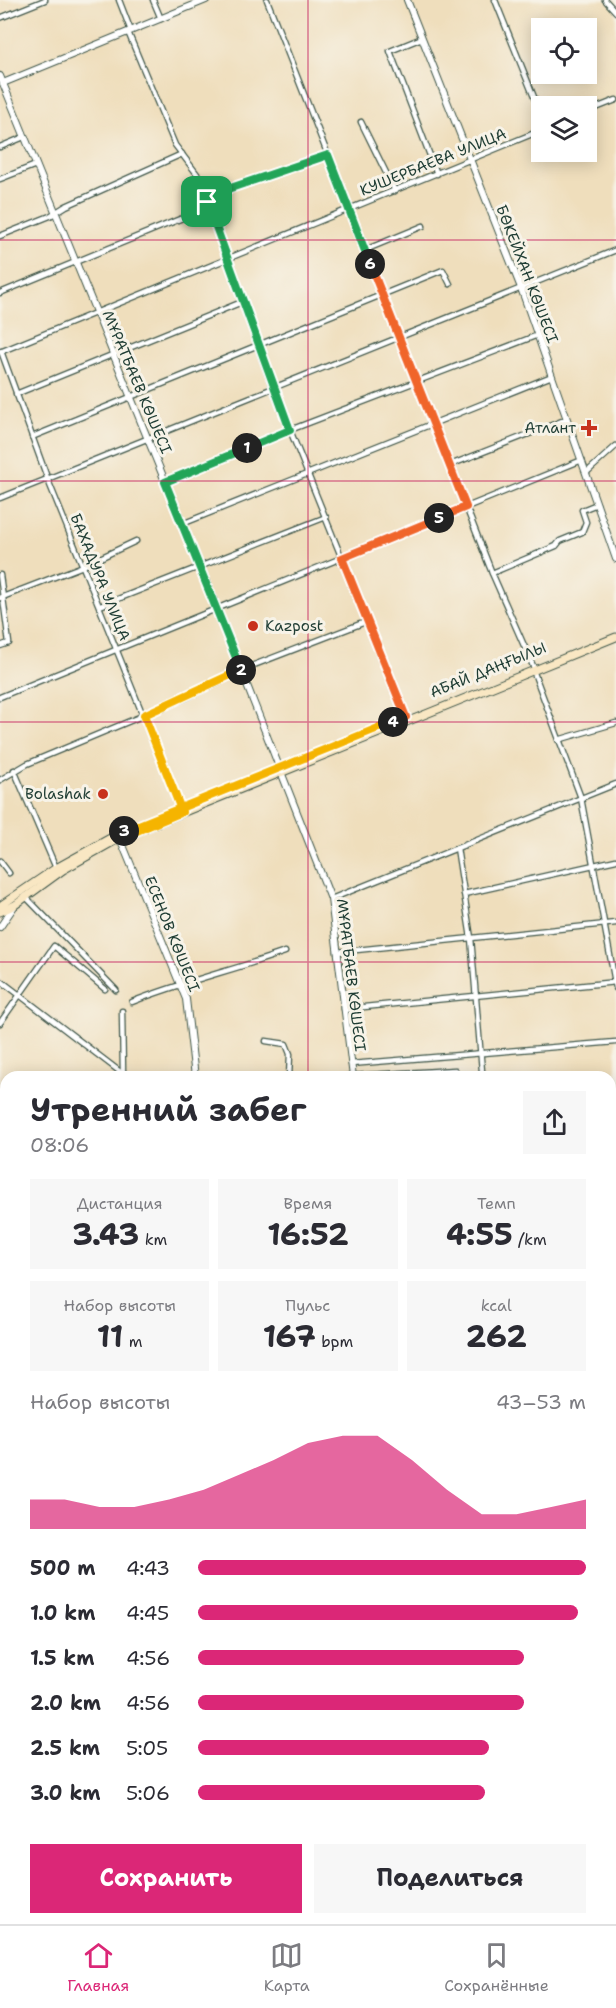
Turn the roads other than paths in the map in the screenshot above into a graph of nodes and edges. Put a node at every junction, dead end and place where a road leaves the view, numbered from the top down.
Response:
1 (45, 0) edge
2 (119, 0) edge
3 (153, 0) edge
4 (206, 0) edge
5 (267, 0) edge
6 (407, 0) edge
7 (495, 0) edge
8 (605, 0) edge
9 (616, 12) edge
10 (0, 18) edge
11 (161, 19) junction
12 (130, 31) junction
13 (422, 38) junction
14 (0, 76) edge
15 (2, 83) edge
16 (534, 96) edge
17 (616, 100) edge
18 (597, 108) edge
19 (361, 122) dead end
20 (531, 135) edge
21 (24, 137) junction
22 (0, 147) edge
23 (182, 154) junction
24 (328, 155) junction
25 (471, 160) junction
26 (36, 165) junction
27 (437, 174) junction
28 (0, 179) edge
29 (395, 190) junction
30 (207, 202) junction
31 (349, 209) junction
32 (55, 214) junction
33 (423, 226) dead end
34 (0, 236) edge
35 (365, 250) junction
36 (616, 250) edge
37 (227, 259) junction
38 (75, 263) junction
39 (450, 284) dead end
40 (521, 288) junction
41 (0, 293) edge
42 (383, 295) junction
43 (242, 302) junction
44 (95, 312) junction
45 (538, 335) junction
46 (399, 337) junction
47 (257, 343) junction
48 (0, 351) edge
49 (112, 355) junction
50 (552, 376) junction
51 (416, 381) junction
52 (273, 388) junction
53 (16, 394) junction
54 (130, 398) junction
55 (567, 419) junction
56 (433, 424) junction
57 (290, 430) junction
58 (32, 437) junction
59 (147, 439) junction
60 (616, 446) edge
61 (582, 460) junction
62 (450, 465) junction
63 (586, 473) junction
64 (308, 474) junction
65 (48, 480) junction
66 (165, 482) junction
67 (0, 498) edge
68 (597, 504) junction
69 (466, 507) junction
70 (326, 517) junction
71 (182, 524) junction
72 (136, 542) dead end
73 (342, 558) junction
74 (616, 560) edge
75 (199, 565) junction
76 (83, 566) junction
77 (492, 573) junction
78 (0, 575) edge
79 (2, 597) edge
80 (100, 606) junction
81 (218, 609) junction
82 (368, 621) junction
83 (616, 635) edge
84 (0, 646) edge
85 (117, 650) junction
86 (533, 669) junction
87 (241, 670) junction
88 (0, 697) edge
89 (144, 715) junction
90 (406, 717) junction
91 (616, 723) edge
92 (558, 740) junction
93 (14, 770) junction
94 (281, 770) junction
95 (0, 780) edge
96 (616, 784) edge
97 (581, 798) junction
98 (181, 810) junction
99 (119, 836) junction
100 (457, 848) junction
101 (616, 860) edge
102 (0, 861) edge
103 (594, 865) junction
104 (60, 867) junction
105 (9, 873) dead end
106 (464, 894) junction
107 (25, 896) junction
108 (331, 899) junction
109 (14, 902) junction
110 (2, 909) edge
111 (0, 919) edge
112 (616, 923) edge
113 (605, 924) junction
114 (0, 927) edge
115 (471, 938) junction
116 (285, 951) dead end
117 (337, 952) junction
118 (0, 980) edge
119 (616, 984) edge
120 (180, 986) junction
121 (105, 989) dead end
122 (116, 990) dead end
123 (20, 993) junction
124 (477, 996) junction
125 (132, 1002) dead end
126 (344, 1009) junction
127 (122, 1011) dead end
128 (0, 1023) edge
129 (266, 1041) dead end
130 (616, 1042) edge
131 (481, 1055) junction
132 (351, 1064) junction
133 (455, 1070) dead end
134 (118, 1071) edge
135 (123, 1071) edge
136 (194, 1071) edge
137 (290, 1071) edge
138 (352, 1071) edge
139 (438, 1071) edge
140 (482, 1071) dead end

1 - 10 street
2 - 12 street
3 - 11 street
4 - 11 street
5 - 24 street
6 - 13 street, БӨКЕЙХАН КӨШЕСІ
7 - 16 street
8 - 9 street
11 - 12 street
12 - 15 street
12 - 23 street
13 - 25 street, БӨКЕЙХАН КӨШЕСІ
13 - 27 street
14 - 15 street, МҰРАТБАЕВ КӨШЕСІ
15 - 21 street, МҰРАТБАЕВ КӨШЕСІ
17 - 18 street
19 - 29 street
20 - 25 street, КУШЕРБАЕВА УЛИЦА
21 - 22 street
21 - 26 street, МҰРАТБАЕВ КӨШЕСІ
23 - 30 street
23 - 32 street
24 - 30 street
24 - 31 street
25 - 27 street, КУШЕРБАЕВА УЛИЦА
25 - 40 street, БӨКЕЙХАН КӨШЕСІ
26 - 28 street
26 - 32 street, МҰРАТБАЕВ КӨШЕСІ
27 - 29 street, КУШЕРБАЕВА УЛИЦА
29 - 31 street, КУШЕРБАЕВА УЛИЦА
30 - 37 street
30 - 38 street
31 - 35 street
31 - 37 street, КУШЕРБАЕВА УЛИЦА
32 - 34 street
32 - 38 street, МҰРАТБАЕВ КӨШЕСІ
33 - 35 street
35 - 42 street
36 - 40 street
37 - 43 street
37 - 44 street, КУШЕРБАЕВА УЛИЦА
38 - 41 street
38 - 44 street, МҰРАТБАЕВ КӨШЕСІ
39 - 42 street
40 - 45 street, БӨКЕЙХАН КӨШЕСІ
40 - 46 street
42 - 46 street
42 - 47 street
43 - 47 street
43 - 49 street
44 - 48 street, КУШЕРБАЕВА УЛИЦА
44 - 49 street, МҰРАТБАЕВ КӨШЕСІ
45 - 50 street, БӨКЕЙХАН КӨШЕСІ
45 - 51 street
46 - 51 street
46 - 52 street
47 - 52 street
47 - 54 street
48 - 53 street, БАХАДУРА УЛИЦА
49 - 53 street
49 - 54 street, МҰРАТБАЕВ КӨШЕСІ
50 - 55 street, БӨКЕЙХАН КӨШЕСІ
50 - 56 street
51 - 56 street
51 - 57 street
52 - 57 street
52 - 59 street
53 - 58 street, БАХАДУРА УЛИЦА
54 - 58 street
54 - 59 street, МҰРАТБАЕВ КӨШЕСІ
55 - 61 street, БӨКЕЙХАН КӨШЕСІ
55 - 62 street
56 - 62 street
56 - 64 street
57 - 64 street
57 - 66 street
58 - 65 street, БАХАДУРА УЛИЦА
59 - 65 street
59 - 66 street, МҰРАТБАЕВ КӨШЕСІ
60 - 63 street
61 - 63 street, БӨКЕЙХАН КӨШЕСІ
61 - 69 street
62 - 69 street
63 - 68 street, БӨКЕЙХАН КӨШЕСІ
64 - 70 street
64 - 71 street
65 - 67 street
65 - 76 street, БАХАДУРА УЛИЦА
66 - 71 street, МҰРАТБАЕВ КӨШЕСІ
68 - 74 street, БӨКЕЙХАН КӨШЕСІ
68 - 77 street
69 - 73 street
69 - 77 street
70 - 73 street
70 - 75 street
71 - 75 street, МҰРАТБАЕВ КӨШЕСІ
72 - 76 street
73 - 81 street
73 - 82 street
75 - 80 street
75 - 81 street, МҰРАТБАЕВ КӨШЕСІ
76 - 79 street
76 - 80 street, БАХАДУРА УЛИЦА
77 - 86 street
78 - 79 street
79 - 84 street
80 - 85 street, БАХАДУРА УЛИЦА
81 - 85 street
81 - 87 street, МҰРАТБАЕВ КӨШЕСІ
82 - 87 street
82 - 90 street
83 - 86 main road
85 - 88 street
85 - 89 street, БАХАДУРА УЛИЦА
86 - 90 main road, АБАЙ ДАҢҒЫЛЫ
86 - 92 street
86 - 94 main road, АБАЙ ДАҢҒЫЛЫ
87 - 89 street
87 - 94 street, МҰРАТБАЕВ КӨШЕСІ
89 - 93 street
89 - 98 street, БАХАДУРА УЛИЦА
90 - 94 main road, АБАЙ ДАҢҒЫЛЫ
91 - 92 street
92 - 97 street
93 - 95 street
93 - 104 street
94 - 98 main road, АБАЙ ДАҢҒЫЛЫ
94 - 108 street, МҰРАТБАЕВ КӨШЕСІ
96 - 97 street
97 - 100 street
97 - 103 street
98 - 99 main road, АБАЙ ДАҢҒЫЛЫ
99 - 104 main road, АБАЙ ДАҢҒЫЛЫ
99 - 120 street, ЕСЕНОВ КӨШЕСІ
100 - 106 street
100 - 108 street
101 - 103 street
102 - 105 street
103 - 106 street
103 - 113 street
104 - 107 main road, АБАЙ ДАҢҒЫЛЫ
104 - 109 main road, АБАЙ ДАҢҒЫЛЫ
106 - 115 street
107 - 109 main road, АБАЙ ДАҢҒЫЛЫ
107 - 122 street
108 - 117 street, МҰРАТБАЕВ КӨШЕСІ
109 - 110 main road
109 - 114 street, АБАЙ ДАҢҒЫЛЫ
110 - 111 street
112 - 113 street
113 - 115 street
113 - 119 street
115 - 117 street
115 - 124 street
116 - 120 street
117 - 126 street, МҰРАТБАЕВ КӨШЕСІ
118 - 123 street
119 - 124 street
120 - 125 street
120 - 136 street, ЕСЕНОВ КӨШЕСІ
121 - 123 street
123 - 128 street
123 - 134 street
124 - 126 street
124 - 131 street
126 - 132 street, МҰРАТБАЕВ КӨШЕСІ
127 - 135 street
129 - 137 street
130 - 131 street
131 - 132 street
131 - 140 street
132 - 138 street, МҰРАТБАЕВ КӨШЕСІ
133 - 139 street

